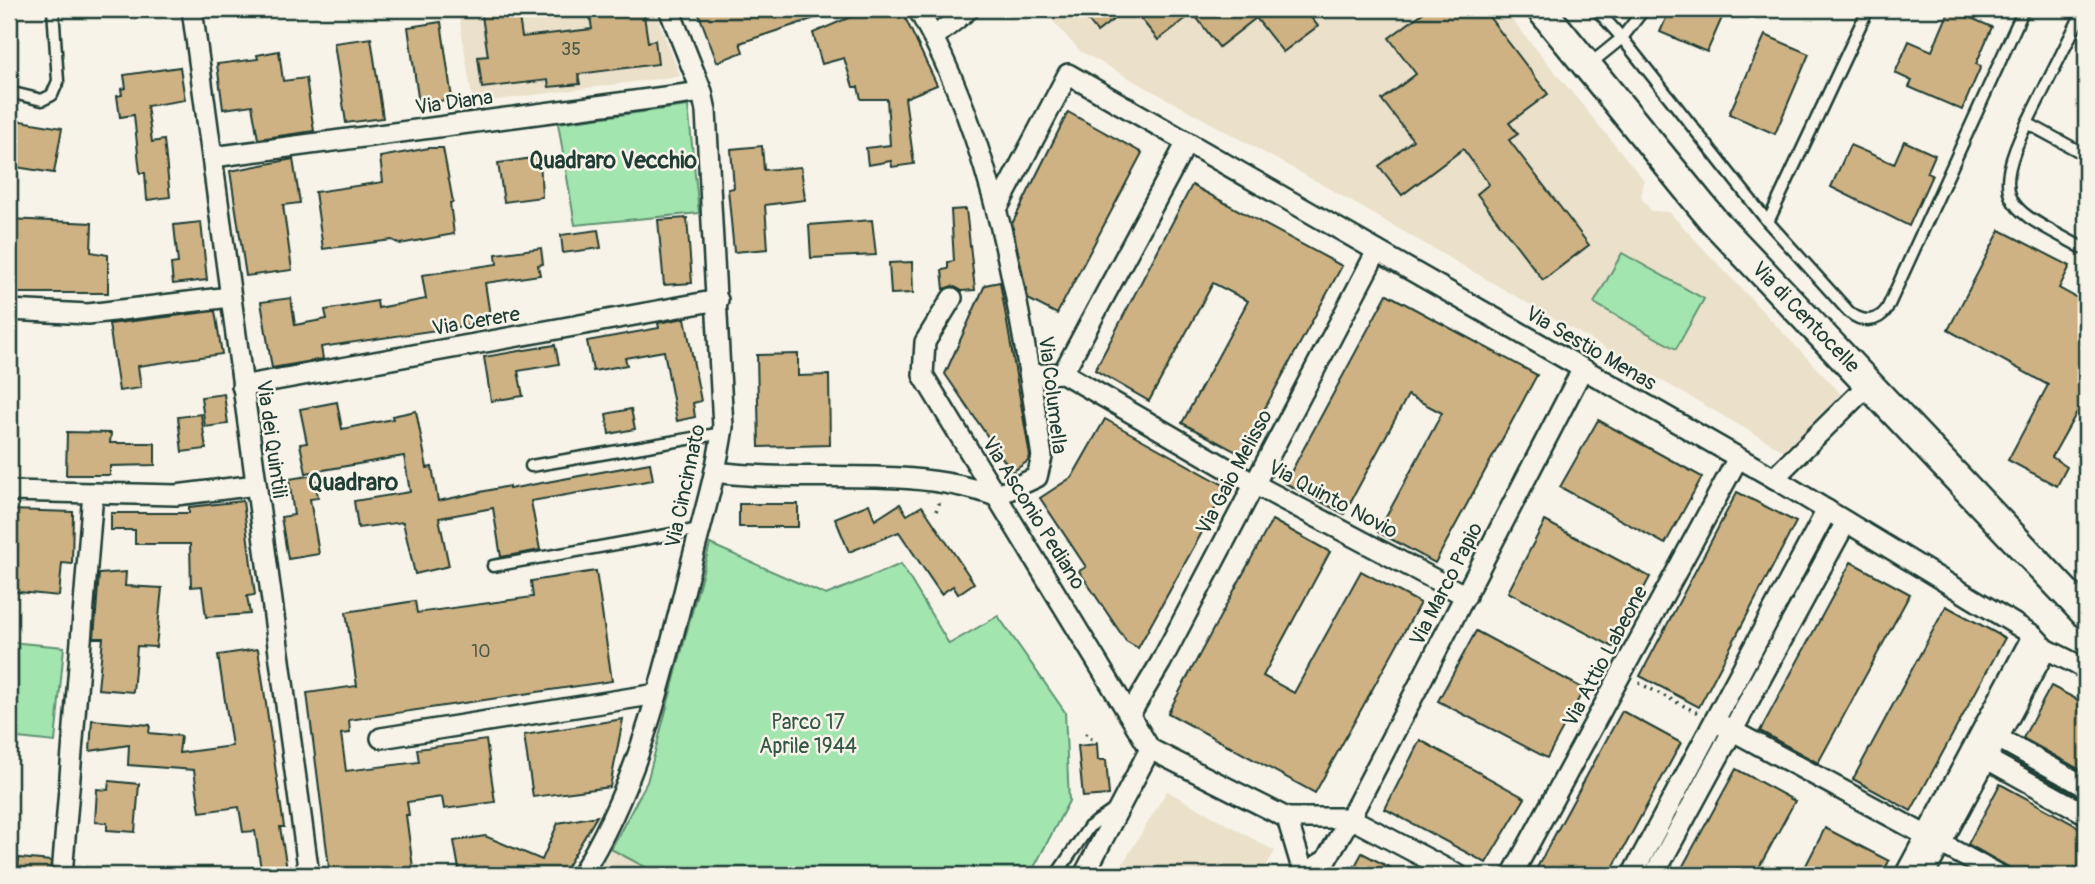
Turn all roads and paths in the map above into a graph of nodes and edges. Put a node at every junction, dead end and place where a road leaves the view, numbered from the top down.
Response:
1 (52, 9) edge
2 (191, 9) edge
3 (669, 9) edge
4 (918, 9) edge
5 (969, 9) edge
6 (1541, 9) edge
7 (1596, 9) edge
8 (1644, 9) edge
9 (1868, 9) edge
10 (2024, 9) edge
11 (2084, 9) edge
12 (933, 38) junction
13 (1622, 38) junction
14 (1587, 67) junction
15 (9, 92) edge
16 (702, 92) junction
17 (2028, 123) junction
18 (1187, 142) junction
19 (2086, 155) edge
20 (213, 157) junction
21 (998, 207) junction
22 (1768, 222) junction
23 (2086, 250) edge
24 (1377, 251) junction
25 (230, 297) junction
26 (952, 298) dead end
27 (718, 300) junction
28 (9, 310) edge
29 (1582, 370) junction
30 (1063, 373) junction
31 (1030, 375) junction
32 (1870, 383) junction
33 (242, 386) junction
34 (723, 433) junction
35 (1738, 458) junction
36 (531, 466) dead end
37 (715, 472) junction
38 (1774, 478) junction
39 (1254, 484) junction
40 (256, 485) junction
41 (9, 491) edge
42 (93, 493) junction
43 (996, 496) junction
44 (1827, 510) junction
45 (1846, 522) junction
46 (700, 529) junction
47 (493, 566) dead end
48 (1466, 596) junction
49 (2086, 614) edge
50 (2040, 642) junction
51 (2086, 668) edge
52 (1622, 675) junction
53 (657, 694) junction
54 (1130, 714) junction
55 (1714, 721) junction
56 (1733, 730) junction
57 (1085, 733) dead end
58 (381, 738) dead end
59 (1998, 738) junction
60 (1100, 746) dead end
61 (1150, 749) junction
62 (1987, 759) junction
63 (2086, 787) edge
64 (1122, 805) junction
65 (2086, 814) edge
66 (1287, 818) junction
67 (1349, 818) junction
68 (1933, 840) junction
69 (1931, 873) edge
70 (1305, 874) edge
71 (62, 875) edge
72 (309, 875) edge
73 (581, 875) edge
74 (1056, 875) edge
75 (1084, 875) edge
76 (1458, 875) edge
77 (1512, 875) edge
78 (1632, 875) edge
79 (1654, 875) edge
80 (1905, 875) edge
81 (1999, 875) edge

1 - 15 lane
2 - 20 street, Via dei Quintili
3 - 16 street, Via Cincinnato
4 - 12 street, Via Columella
5 - 12 street
6 - 14 street, Via di Centocelle
7 - 13 lane
8 - 13 lane
9 - 22 lane
10 - 22 lane
11 - 17 lane
12 - 21 street, Via Columella
13 - 14 lane
13 - 22 lane
14 - 32 street, Via di Centocelle
16 - 20 street, Via Diana
16 - 27 street, Via Cincinnato
17 - 19 lane
17 - 23 lane
18 - 21 street, Via Sestio Menas
18 - 24 street, Via Sestio Menas
18 - 30 street
20 - 25 street, Via dei Quintili
21 - 31 street, Via Columella
24 - 29 street, Via Sestio Menas
24 - 39 street, Via Gaio Melisso
25 - 28 street
25 - 33 street, Via dei Quintili
26 - 43 street, Via Asconio Pediano
27 - 33 street, Via Cerere
27 - 34 street, Via Cincinnato
29 - 35 street, Via Sestio Menas
29 - 48 street, Via Marco Papio
30 - 31 street
30 - 39 street, Via Quinto Novio
31 - 43 street, Via Columella
32 - 38 street
32 - 49 street, Via di Centocelle
33 - 40 street, Via dei Quintili
34 - 36 lane
34 - 37 street, Via Cincinnato
35 - 38 street, Via Sestio Menas
35 - 52 street, Via Attio Labeone
37 - 43 street
37 - 46 street, Via Cincinnato
38 - 44 street, Via Sestio Menas
39 - 48 street, Via Quinto Novio
39 - 54 street, Via Gaio Melisso
40 - 42 street
40 - 72 street, Via dei Quintili
41 - 42 street
42 - 71 street
43 - 54 street, Via Asconio Pediano
44 - 45 street, Via Sestio Menas
44 - 55 street
45 - 50 street, Via Sestio Menas
45 - 56 street
46 - 47 lane
46 - 53 street, Via Cincinnato
48 - 67 street, Via Marco Papio
50 - 51 street, Via Sestio Menas
50 - 59 street
50 - 68 street
52 - 55 path
52 - 77 street, Via Attio Labeone
53 - 58 street
53 - 73 street, Via Cincinnato
54 - 61 street, Via Asconio Pediano
55 - 56 street
55 - 78 street
56 - 68 street
56 - 79 street
57 - 60 path
59 - 62 street
59 - 63 street
61 - 64 street
61 - 66 street
62 - 65 street
62 - 68 street
64 - 74 lane
64 - 75 street
66 - 67 street
66 - 70 street
67 - 70 street, Via Marco Papio
67 - 76 street
68 - 69 street
68 - 80 street
68 - 81 street

